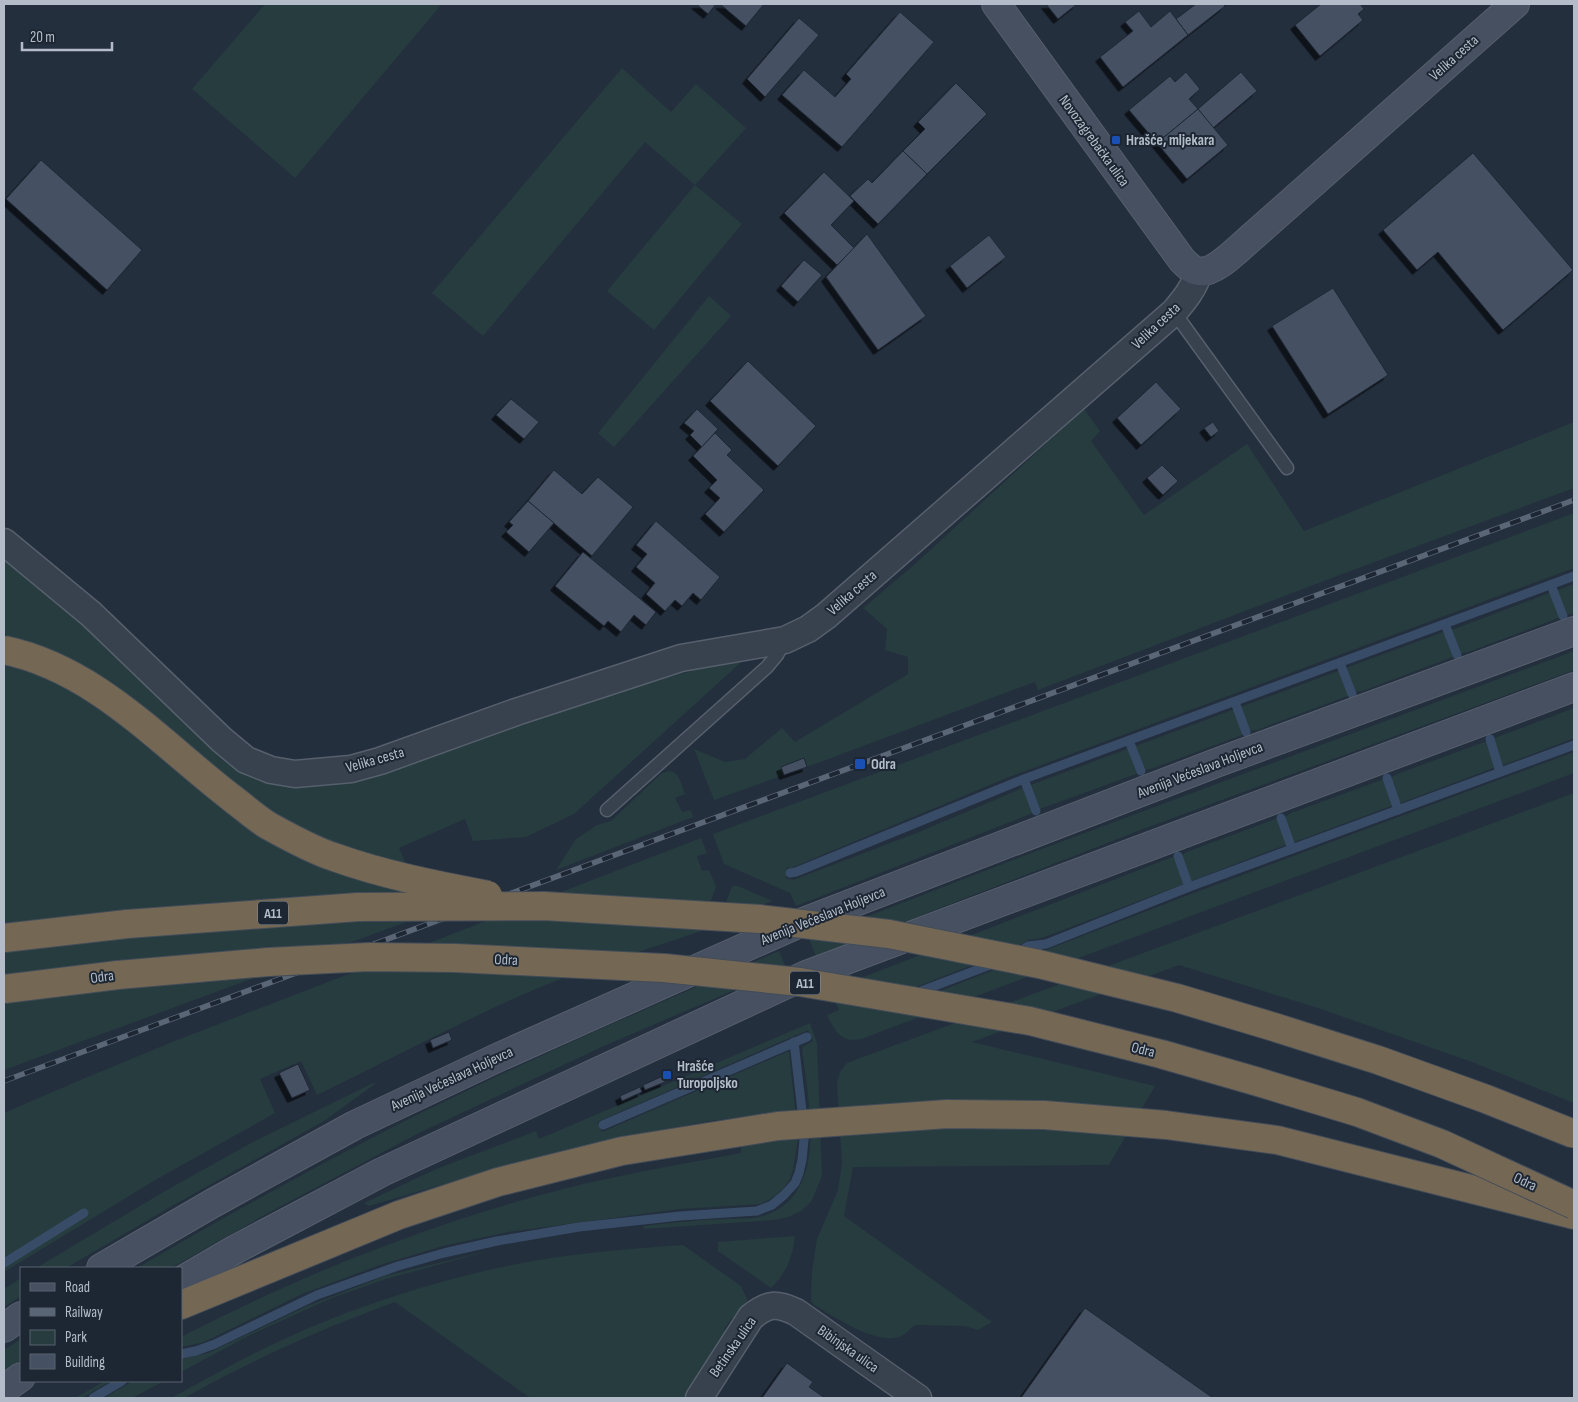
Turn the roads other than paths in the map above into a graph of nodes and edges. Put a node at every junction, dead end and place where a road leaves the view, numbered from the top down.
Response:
1 (996, 4) edge
2 (1515, 4) edge
3 (1199, 272) junction
4 (1174, 312) junction
5 (1286, 468) dead end
6 (4, 542) edge
7 (1574, 631) edge
8 (785, 640) junction
9 (4, 650) edge
10 (1574, 687) edge
11 (608, 810) dead end
12 (544, 906) junction
13 (4, 938) edge
14 (4, 989) edge
15 (1574, 1134) edge
16 (1574, 1205) edge
17 (1574, 1215) edge
18 (104, 1267) edge
19 (182, 1280) edge
20 (182, 1304) edge
21 (774, 1306) joint
22 (20, 1317) edge
23 (4, 1328) edge
24 (20, 1378) edge
25 (4, 1389) edge
26 (699, 1398) edge
27 (918, 1398) edge

1 - 3 main road, Novozagrebačka ulica
2 - 3 main road, Velika cesta
3 - 4 street, Velika cesta
4 - 5 lane
4 - 8 street, Velika cesta
6 - 8 street, Velika cesta
7 - 18 main road, Avenija Većeslava Holjevca
8 - 11 lane
9 - 12 highway, bridge
10 - 19 main road
12 - 13 highway, A11, bridge
12 - 15 highway, A11, bridge
14 - 16 highway, Odra / A11, bridge
17 - 20 highway
21 - 26 street, Betinska ulica
21 - 27 street, Bibinjska ulica
22 - 23 main road
24 - 25 main road

